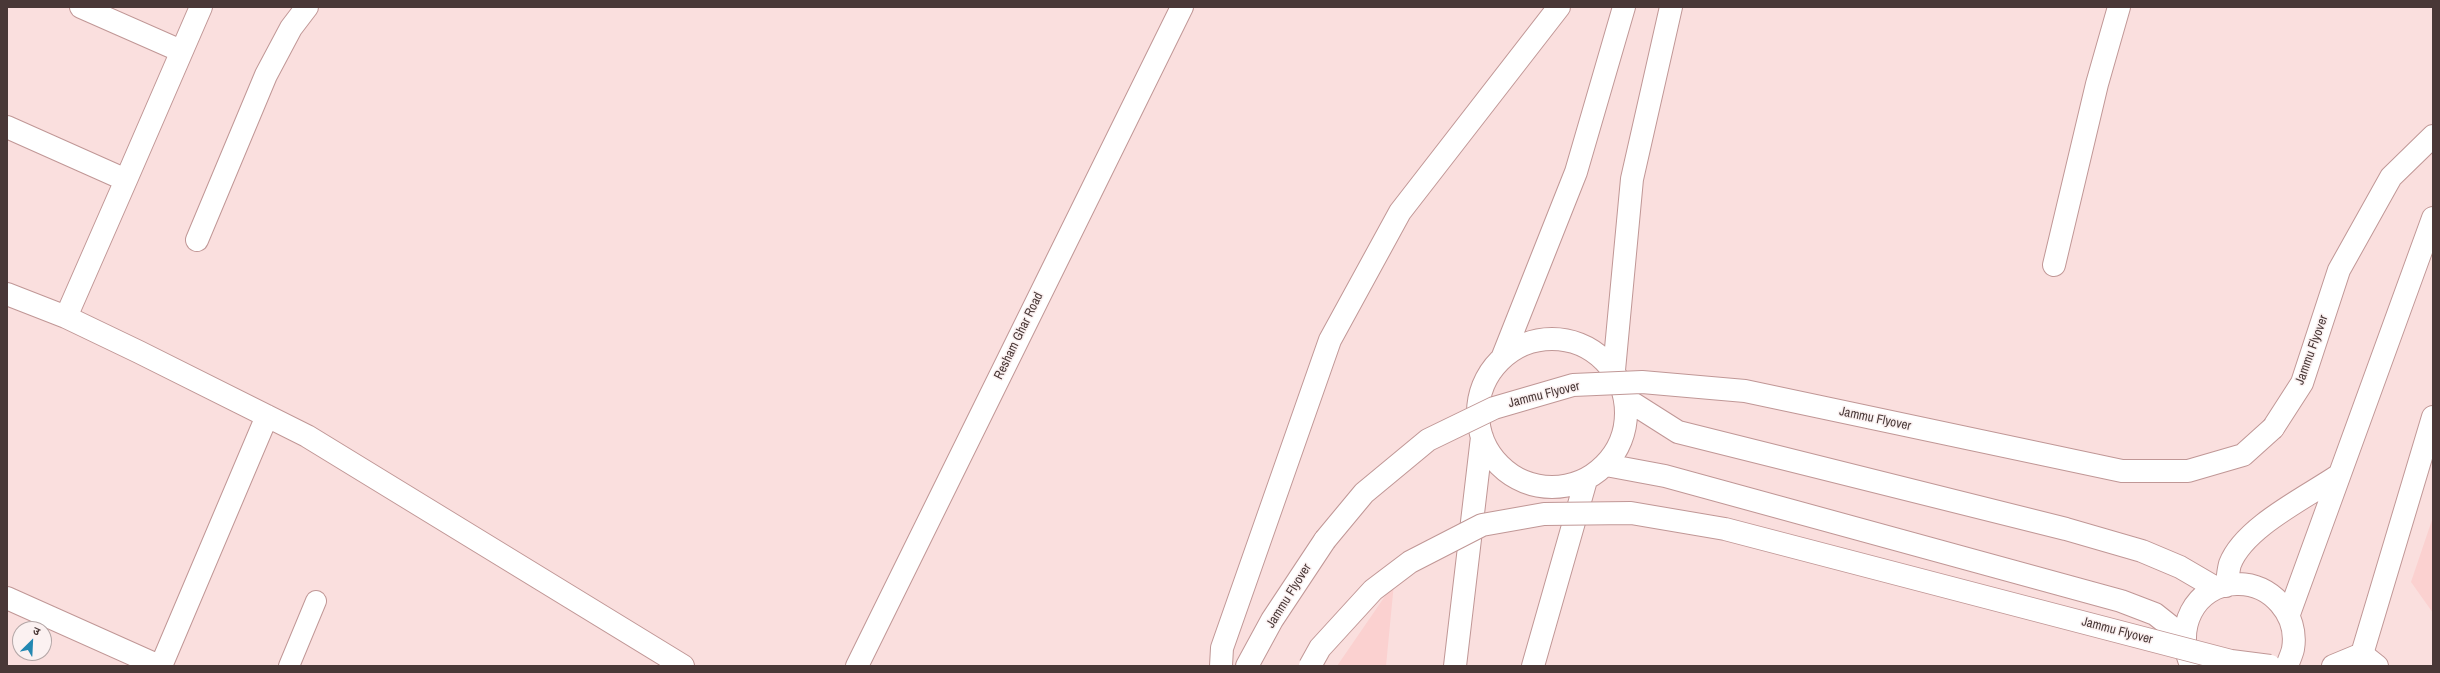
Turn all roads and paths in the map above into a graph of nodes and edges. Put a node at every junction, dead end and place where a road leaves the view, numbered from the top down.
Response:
1 (81, 7) edge
2 (201, 7) edge
3 (308, 7) edge
4 (1182, 7) edge
5 (1559, 7) edge
6 (1624, 7) edge
7 (1671, 7) edge
8 (2119, 7) edge
9 (181, 51) junction
10 (7, 127) edge
11 (2433, 136) edge
12 (126, 180) junction
13 (2433, 218) edge
14 (196, 240) dead end
15 (2054, 266) dead end
16 (7, 294) edge
17 (66, 317) junction
18 (1503, 356) junction
19 (1614, 370) junction
20 (1626, 399) junction
21 (266, 416) junction
22 (2433, 417) edge
23 (1482, 437) junction
24 (1606, 465) junction
25 (2339, 475) junction
26 (1586, 480) junction
27 (2221, 587) junction
28 (7, 598) edge
29 (316, 601) dead end
30 (2289, 614) junction
31 (2184, 637) junction
32 (2370, 660) edge
33 (160, 666) edge
34 (289, 666) edge
35 (683, 666) edge
36 (857, 666) edge
37 (1221, 666) edge
38 (1247, 666) edge
39 (1310, 666) edge
40 (1455, 666) edge
41 (1533, 666) edge
42 (2192, 666) edge
43 (2270, 666) edge
44 (2287, 666) edge
45 (2333, 666) edge

1 - 9 main road
2 - 9 main road
3 - 14 main road
4 - 36 main road, Resham Ghar Road
5 - 37 main road
6 - 18 main road
7 - 19 main road
8 - 15 main road
9 - 12 main road
10 - 12 main road
11 - 38 main road, Jammu Flyover, bridge
12 - 17 main road
13 - 25 main road
16 - 17 main road
17 - 21 main road
18 - 19 main road
18 - 23 main road
19 - 20 main road
20 - 24 main road
20 - 27 main road
21 - 33 main road
21 - 35 main road
22 - 32 main road
23 - 26 main road
23 - 40 main road
24 - 26 main road
24 - 31 main road
25 - 27 main road
25 - 30 main road
26 - 41 main road
27 - 30 main road
27 - 31 main road
28 - 33 main road
29 - 34 lane
30 - 44 main road
31 - 42 main road
32 - 45 main road
39 - 43 main road, Jammu Flyover, bridge

